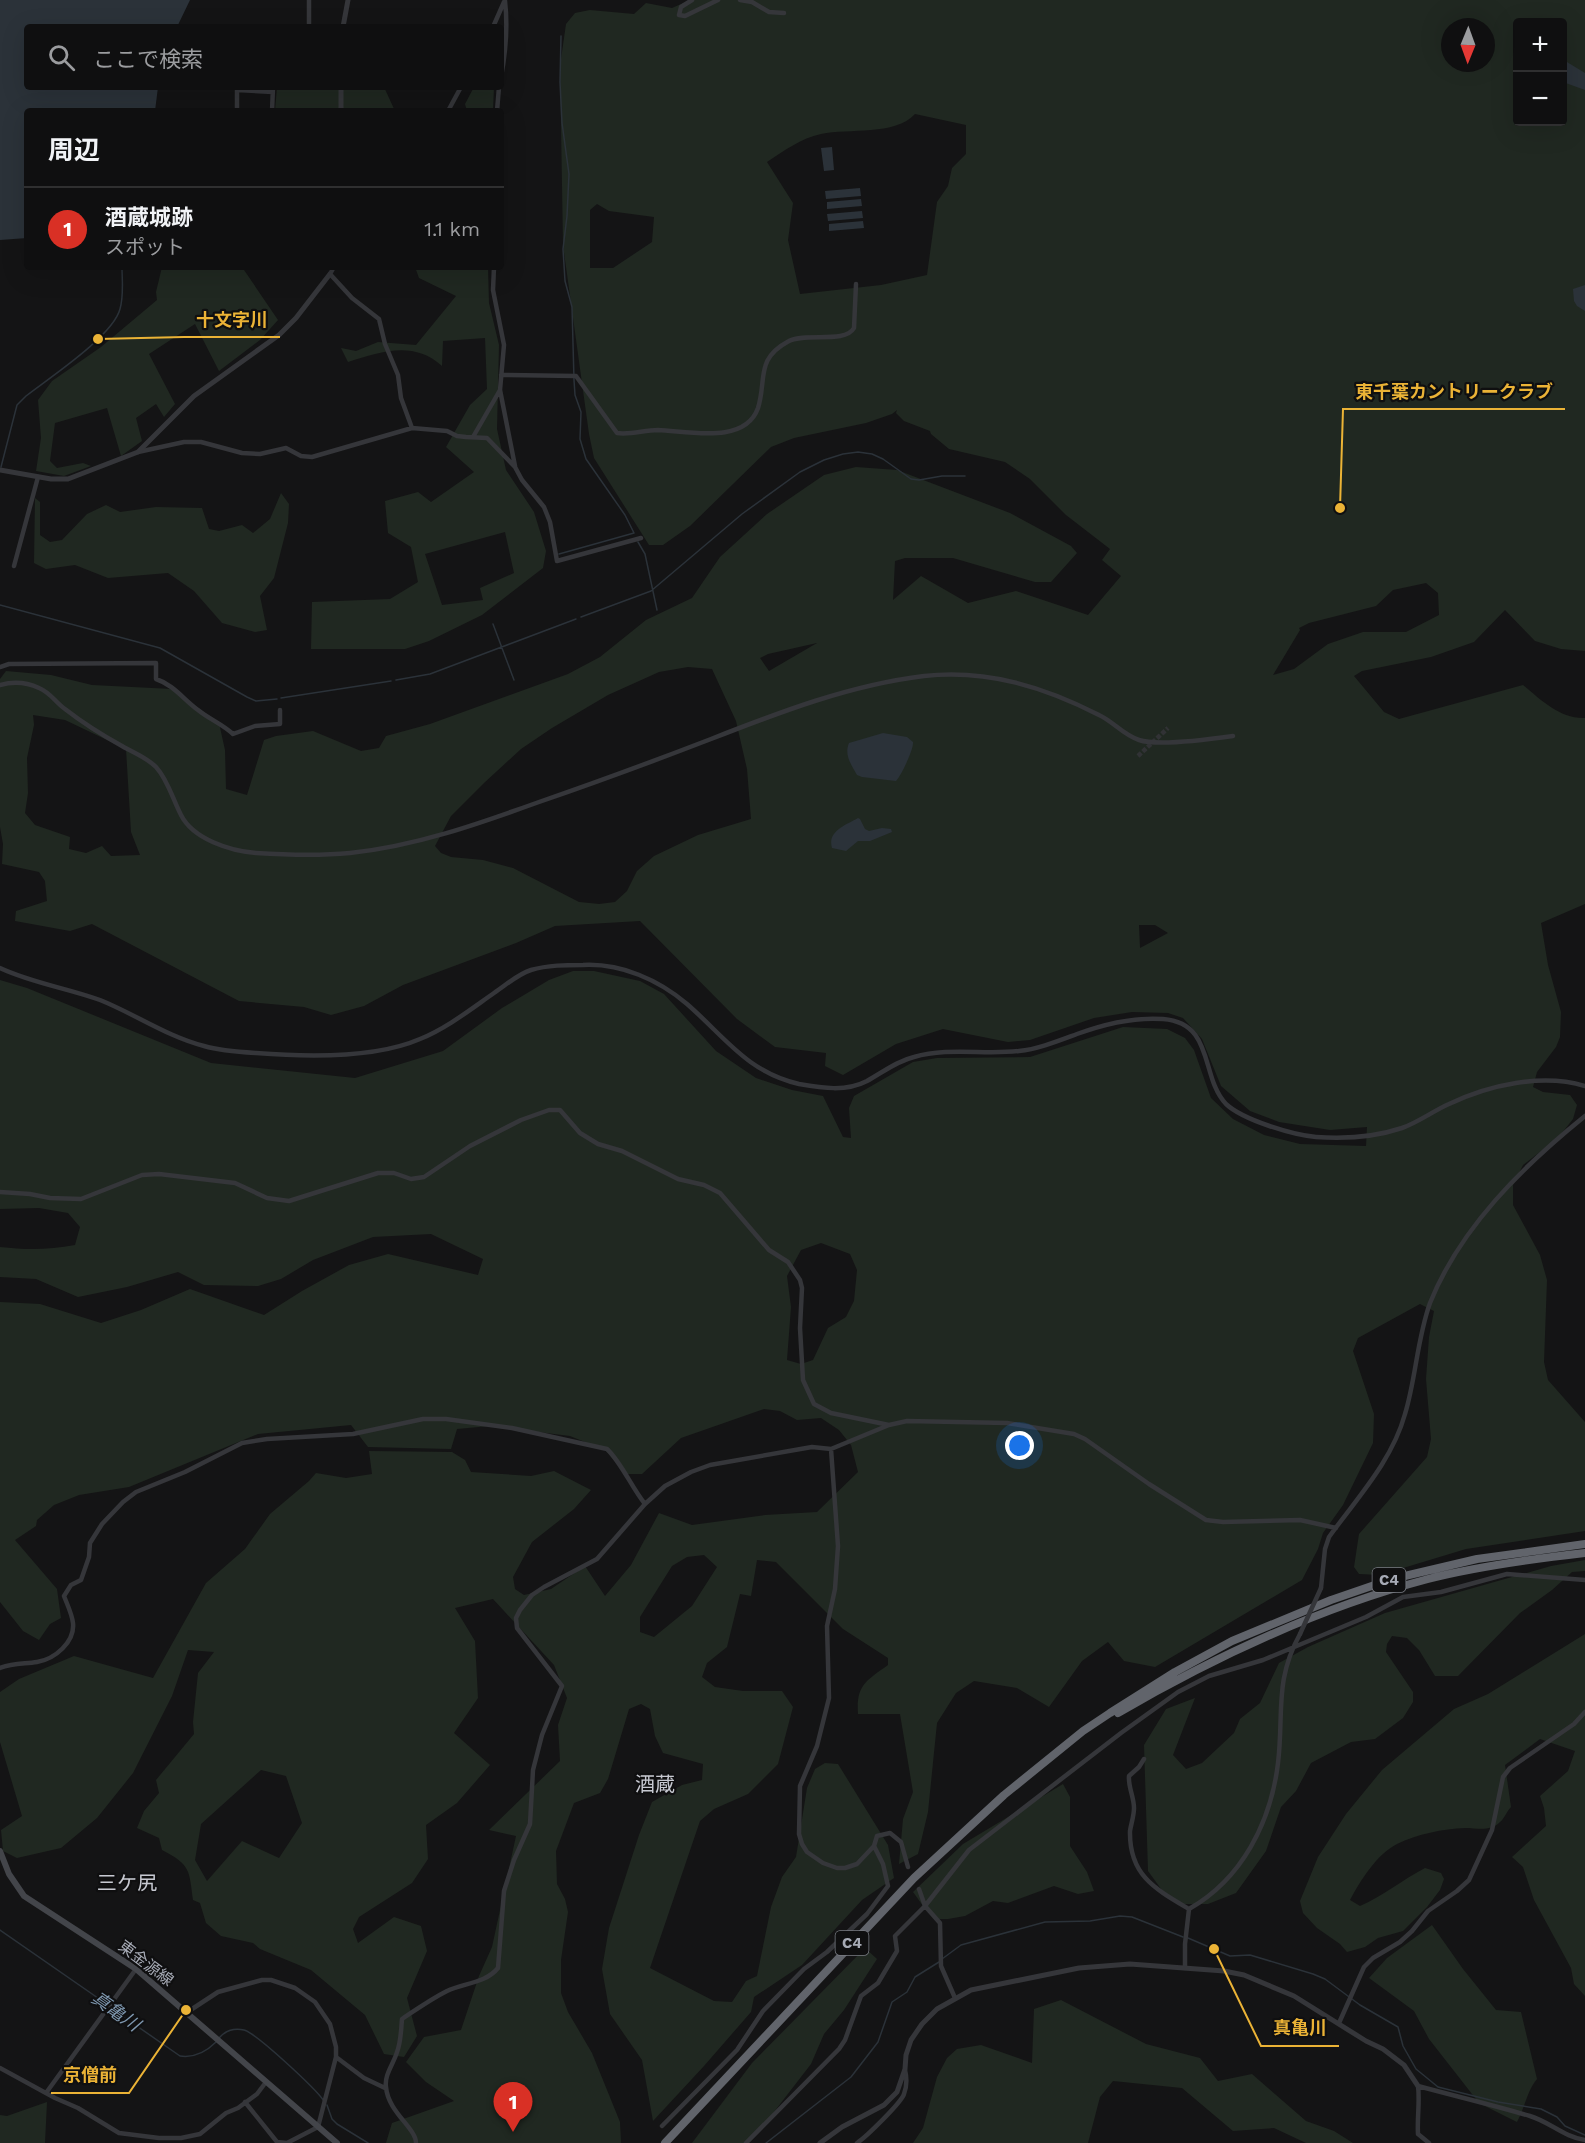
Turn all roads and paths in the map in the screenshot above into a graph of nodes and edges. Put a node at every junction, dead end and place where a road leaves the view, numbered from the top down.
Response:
1 (309, 0) edge
2 (348, 0) edge
3 (692, 0) edge
4 (718, 0) edge
5 (740, 0) edge
6 (505, 1) edge
7 (784, 13) dead end
8 (309, 24) edge
9 (344, 24) edge
10 (494, 24) edge
11 (504, 62) edge
12 (237, 90) edge
13 (273, 90) edge
14 (341, 90) edge
15 (458, 90) edge
16 (499, 90) edge
17 (237, 108) edge
18 (272, 108) edge
19 (341, 108) edge
20 (450, 108) edge
21 (497, 108) edge
22 (332, 270) edge
23 (494, 270) edge
24 (330, 274) junction
25 (856, 284) dead end
26 (501, 375) junction
27 (501, 390) junction
28 (412, 428) junction
29 (473, 437) junction
30 (138, 452) junction
31 (515, 467) junction
32 (0, 470) edge
33 (38, 477) junction
34 (641, 538) dead end
35 (14, 566) dead end
36 (0, 667) edge
37 (0, 685) edge
38 (280, 710) dead end
39 (1233, 736) dead end
40 (0, 968) edge
41 (1585, 1086) edge
42 (1585, 1116) edge
43 (0, 1192) edge
44 (889, 1425) junction
45 (831, 1449) junction
46 (645, 1504) junction
47 (1336, 1528) junction
48 (1585, 1544) edge
49 (1585, 1553) edge
50 (1585, 1581) edge
51 (1292, 1648) junction
52 (0, 1668) edge
53 (1585, 1712) edge
54 (1052, 1757) junction
55 (1144, 1759) dead end
56 (874, 1846) junction
57 (1, 1856) edge
58 (908, 1867) dead end
59 (919, 1889) dead end
60 (925, 1906) junction
61 (1189, 1909) junction
62 (1185, 1968) junction
63 (136, 1969) junction
64 (954, 1998) junction
65 (186, 2013) junction
66 (1339, 2023) junction
67 (336, 2057) junction
68 (0, 2068) edge
69 (905, 2069) junction
70 (266, 2082) junction
71 (1418, 2086) junction
72 (386, 2088) junction
73 (46, 2093) junction
74 (245, 2103) junction
75 (662, 2126) dead end
76 (318, 2127) junction
77 (139, 2139) edge
78 (1585, 2140) edge
79 (337, 2143) edge
80 (416, 2143) edge
81 (665, 2143) edge
82 (746, 2143) edge
83 (820, 2143) edge
84 (857, 2143) edge
85 (1429, 2143) edge

1 - 8 street
2 - 9 street
3 - 4 street
5 - 7 street
6 - 10 street
6 - 11 street
12 - 17 street
13 - 18 street
14 - 19 street
15 - 20 street
16 - 21 street
22 - 24 street
23 - 26 street
24 - 28 street
24 - 30 street
25 - 26 street
26 - 27 street
27 - 29 street
27 - 31 street
28 - 29 street
28 - 30 street
29 - 31 street
30 - 33 street
31 - 34 street
32 - 33 street
33 - 35 street
36 - 38 street
37 - 39 street
40 - 41 street
42 - 47 street
43 - 44 street
44 - 45 street
44 - 47 street
45 - 46 street
45 - 56 street
46 - 52 street
46 - 72 street
47 - 51 street, bridge
48 - 54 highway, C4
49 - 54 highway, C4
50 - 51 street
51 - 60 street
51 - 61 street
53 - 66 street
54 - 81 highway, C4
55 - 61 street
56 - 58 street
56 - 75 street
57 - 63 main road, 東金源線
59 - 60 street
60 - 64 street
60 - 82 street
61 - 62 street
62 - 64 street
62 - 66 street
63 - 65 main road, 東金源線
63 - 73 street
64 - 69 street
65 - 67 street
65 - 70 main road, 東金源線
66 - 71 street
67 - 72 street
67 - 76 street
68 - 73 street
69 - 83 street
69 - 84 street
70 - 74 street
70 - 76 main road, 東金源線
71 - 78 street
71 - 85 street
72 - 80 street
73 - 77 street
74 - 76 street
74 - 77 street
76 - 79 main road, 東金源線

